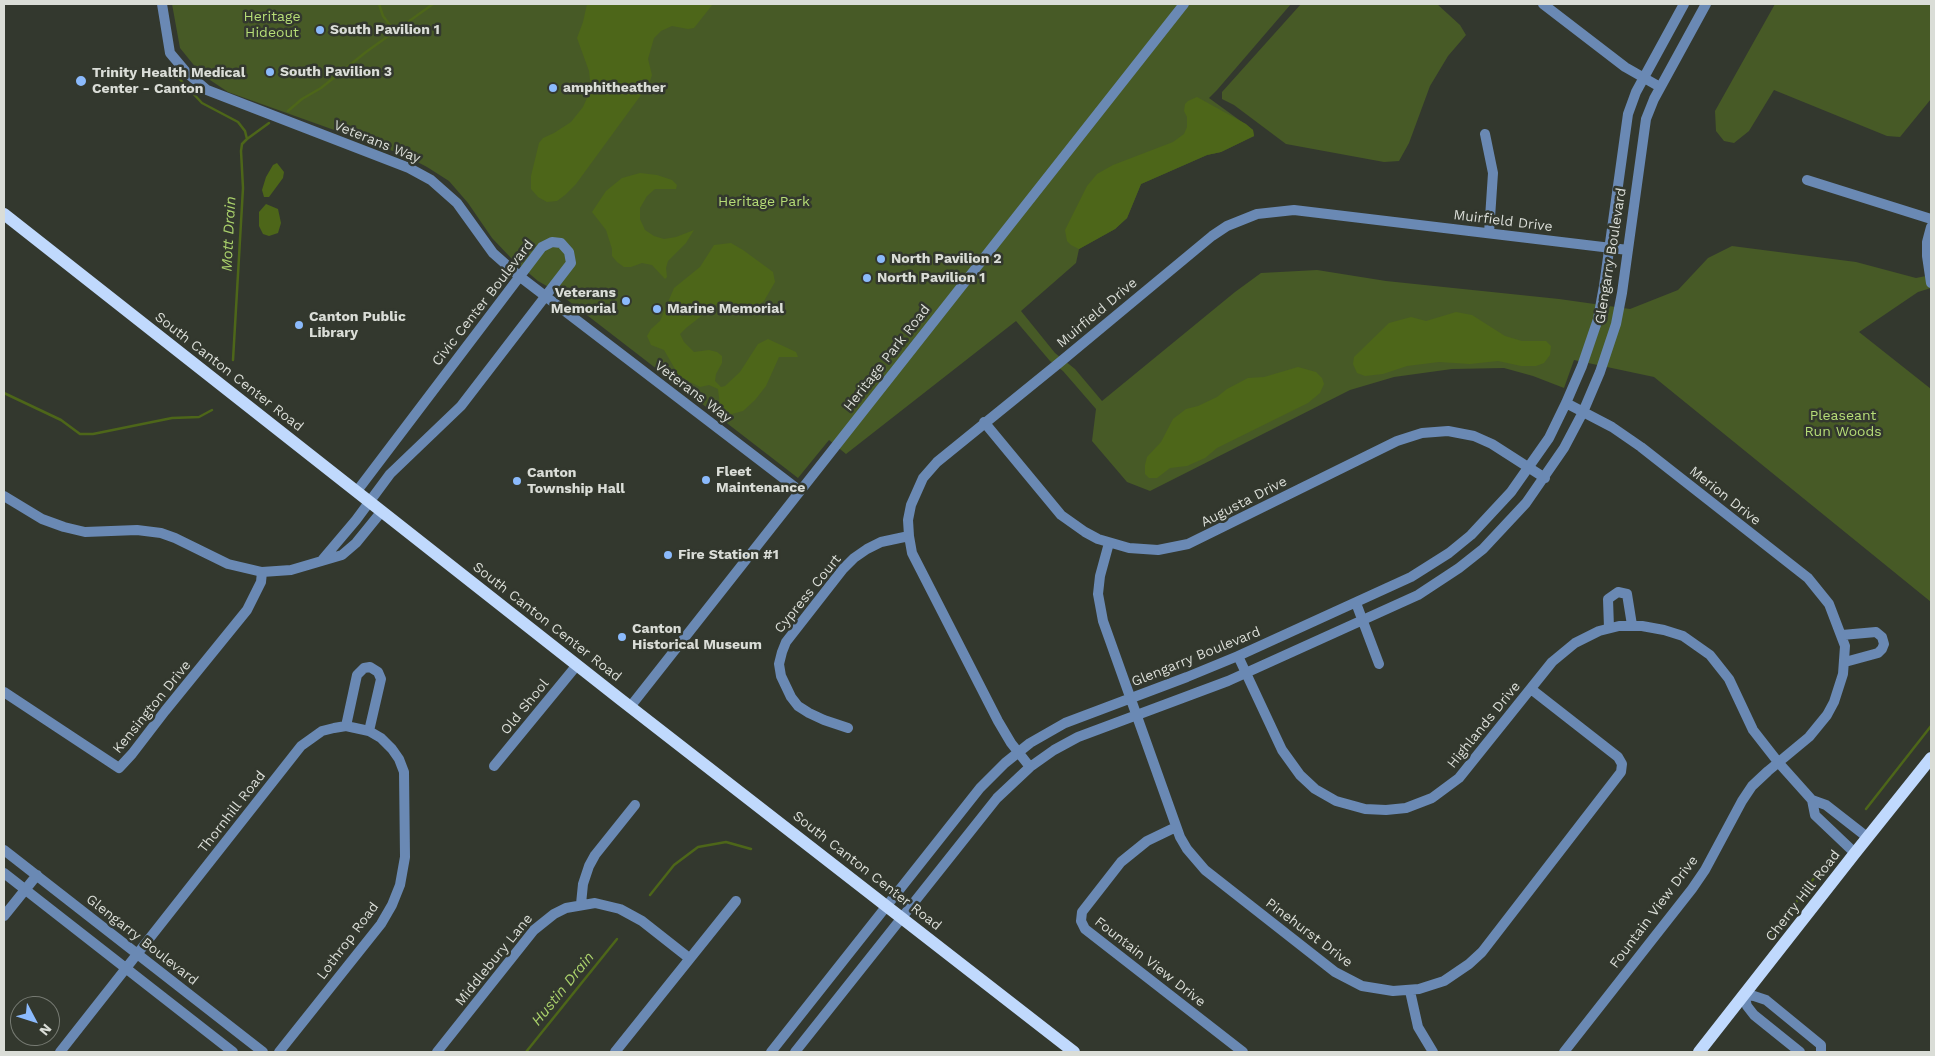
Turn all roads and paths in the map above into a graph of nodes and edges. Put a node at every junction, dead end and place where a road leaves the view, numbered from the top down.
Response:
1 (162, 4) edge
2 (1184, 4) edge
3 (1543, 4) edge
4 (1684, 4) edge
5 (1706, 4) edge
6 (1643, 78) junction
7 (1660, 87) junction
8 (1485, 134) dead end
9 (1807, 180) dead end
10 (4, 214) edge
11 (1931, 219) edge
12 (1931, 227) edge
13 (1489, 233) junction
14 (1609, 248) junction
15 (1628, 250) junction
16 (519, 276) junction
17 (1931, 283) edge
18 (545, 296) junction
19 (1566, 403) junction
20 (1583, 412) junction
21 (984, 422) junction
22 (1529, 468) junction
23 (1545, 478) junction
24 (357, 491) junction
25 (800, 491) junction
26 (4, 496) edge
27 (370, 502) junction
28 (382, 512) junction
29 (908, 536) junction
30 (1109, 544) junction
31 (1449, 553) junction
32 (324, 559) junction
33 (1459, 568) junction
34 (262, 572) junction
35 (1356, 603) junction
36 (1363, 620) junction
37 (1632, 626) junction
38 (1609, 628) junction
39 (1842, 635) junction
40 (1238, 656) junction
41 (1845, 662) junction
42 (1379, 664) dead end
43 (577, 665) junction
44 (1246, 673) junction
45 (1530, 689) junction
46 (4, 692) edge
47 (1130, 698) junction
48 (630, 706) junction
49 (1136, 716) junction
50 (346, 726) junction
51 (848, 728) dead end
52 (369, 731) junction
53 (1018, 752) junction
54 (1931, 758) edge
55 (1778, 762) junction
56 (494, 766) dead end
57 (1030, 766) junction
58 (1812, 800) junction
59 (968, 803) junction
60 (635, 805) dead end
61 (983, 815) junction
62 (1176, 827) junction
63 (1867, 837) junction
64 (4, 850) edge
65 (1855, 853) junction
66 (4, 873) edge
67 (37, 874) junction
68 (25, 889) junction
69 (736, 901) dead end
70 (581, 904) junction
71 (887, 906) junction
72 (4, 916) edge
73 (902, 917) junction
74 (138, 954) junction
75 (689, 958) junction
76 (126, 968) junction
77 (831, 977) junction
78 (846, 988) junction
79 (1410, 991) junction
80 (1744, 995) junction
81 (1806, 1033) junction
82 (1797, 1050) edge
83 (60, 1052) edge
84 (233, 1052) edge
85 (263, 1052) edge
86 (279, 1052) edge
87 (437, 1052) edge
88 (615, 1052) edge
89 (771, 1052) edge
90 (795, 1052) edge
91 (1074, 1052) edge
92 (1243, 1052) edge
93 (1433, 1052) edge
94 (1564, 1052) edge
95 (1699, 1052) edge
96 (1821, 1052) edge

1 - 16 street, Veterans Way
2 - 25 street, Heritage Park Road
3 - 6 street
4 - 6 street, Glengarry Boulevard
5 - 7 street, Glengarry Boulevard
6 - 7 street
6 - 14 street, Glengarry Boulevard
7 - 15 street, Glengarry Boulevard
8 - 13 street
9 - 11 street
10 - 24 main road, South Canton Center Road
12 - 17 street
13 - 14 street, Muirfield Drive
13 - 21 street, Muirfield Drive
14 - 15 street, Muirfield Drive
14 - 19 street, Glengarry Boulevard
15 - 20 street, Glengarry Boulevard
16 - 18 street, Veterans Way
16 - 18 street, Civic Center Boulevard
16 - 24 street, Civic Center Boulevard
18 - 25 street, Veterans Way
18 - 27 street, Civic Center Boulevard
19 - 20 street, Merion Drive
19 - 22 street, Glengarry Boulevard
20 - 23 street, Glengarry Boulevard
20 - 39 street, Merion Drive
21 - 29 street, Muirfield Drive
21 - 30 street, Augusta Drive
22 - 23 street, Augusta Drive
22 - 30 street, Augusta Drive
22 - 31 street, Glengarry Boulevard
23 - 33 street, Glengarry Boulevard
24 - 27 main road, South Canton Center Road
25 - 48 street, Heritage Park Road
26 - 34 street
27 - 28 main road, South Canton Center Road
27 - 32 street, Civic Center Boulevard
28 - 32 street
28 - 43 main road, South Canton Center Road
29 - 51 street, Cypress Court
29 - 53 street, Muirfield Drive
30 - 47 street, Pinehurst Drive
31 - 33 street
31 - 35 street, Glengarry Boulevard
32 - 34 street
33 - 36 street, Glengarry Boulevard
34 - 46 street, Kensington Drive
35 - 36 street
35 - 40 street, Glengarry Boulevard
36 - 42 street
36 - 44 street, Glengarry Boulevard
37 - 38 street, Highlands Drive
37 - 38 street
37 - 55 street, Highlands Drive
38 - 45 street, Highlands Drive
39 - 41 street, Merion Drive
39 - 41 street
40 - 44 street, Highlands Drive
40 - 47 street, Glengarry Boulevard
41 - 55 street, Merion Drive
43 - 48 main road, South Canton Center Road
43 - 56 street, Old Shool
44 - 45 street, Highlands Drive
44 - 49 street, Glengarry Boulevard
45 - 79 street, Pinehurst Drive
47 - 49 street, Pinehurst Drive
47 - 53 street, Glengarry Boulevard
48 - 71 main road, South Canton Center Road
49 - 57 street, Glengarry Boulevard
49 - 62 street, Pinehurst Drive
50 - 52 street, Thornhill Road
50 - 52 street
50 - 74 street, Thornhill Road
52 - 86 street, Lothrop Road
53 - 57 street, Muirfield Drive
53 - 59 street, Glengarry Boulevard
54 - 63 main road, Cherry Hill Road
55 - 58 street, Highlands Drive
55 - 94 street, Fountain View Drive
57 - 61 street, Glengarry Boulevard
58 - 63 street, Highlands Drive
58 - 65 street, Highlands Drive
59 - 61 street
59 - 71 street, Glengarry Boulevard
60 - 70 street
61 - 73 street, Glengarry Boulevard
62 - 79 street, Pinehurst Drive
62 - 92 street, Fountain View Drive
63 - 65 main road, Cherry Hill Road
64 - 67 street, Glengarry Boulevard
65 - 80 main road, Cherry Hill Road
66 - 68 street
67 - 68 street
67 - 74 street, Glengarry Boulevard
68 - 72 street
68 - 76 street
69 - 75 street
70 - 75 street, Middlebury Lane
70 - 87 street, Middlebury Lane
71 - 73 main road, South Canton Center Road
71 - 77 street, Glengarry Boulevard
73 - 78 street, Glengarry Boulevard
73 - 91 main road, South Canton Center Road
74 - 76 street, Thornhill Road
74 - 85 street, Glengarry Boulevard
75 - 88 street
76 - 83 street, Thornhill Road
76 - 84 street
77 - 78 street
77 - 89 street, Glengarry Boulevard
78 - 90 street, Glengarry Boulevard
79 - 93 street
80 - 81 street
80 - 82 street
80 - 95 main road, Cherry Hill Road
81 - 82 street
81 - 96 street

